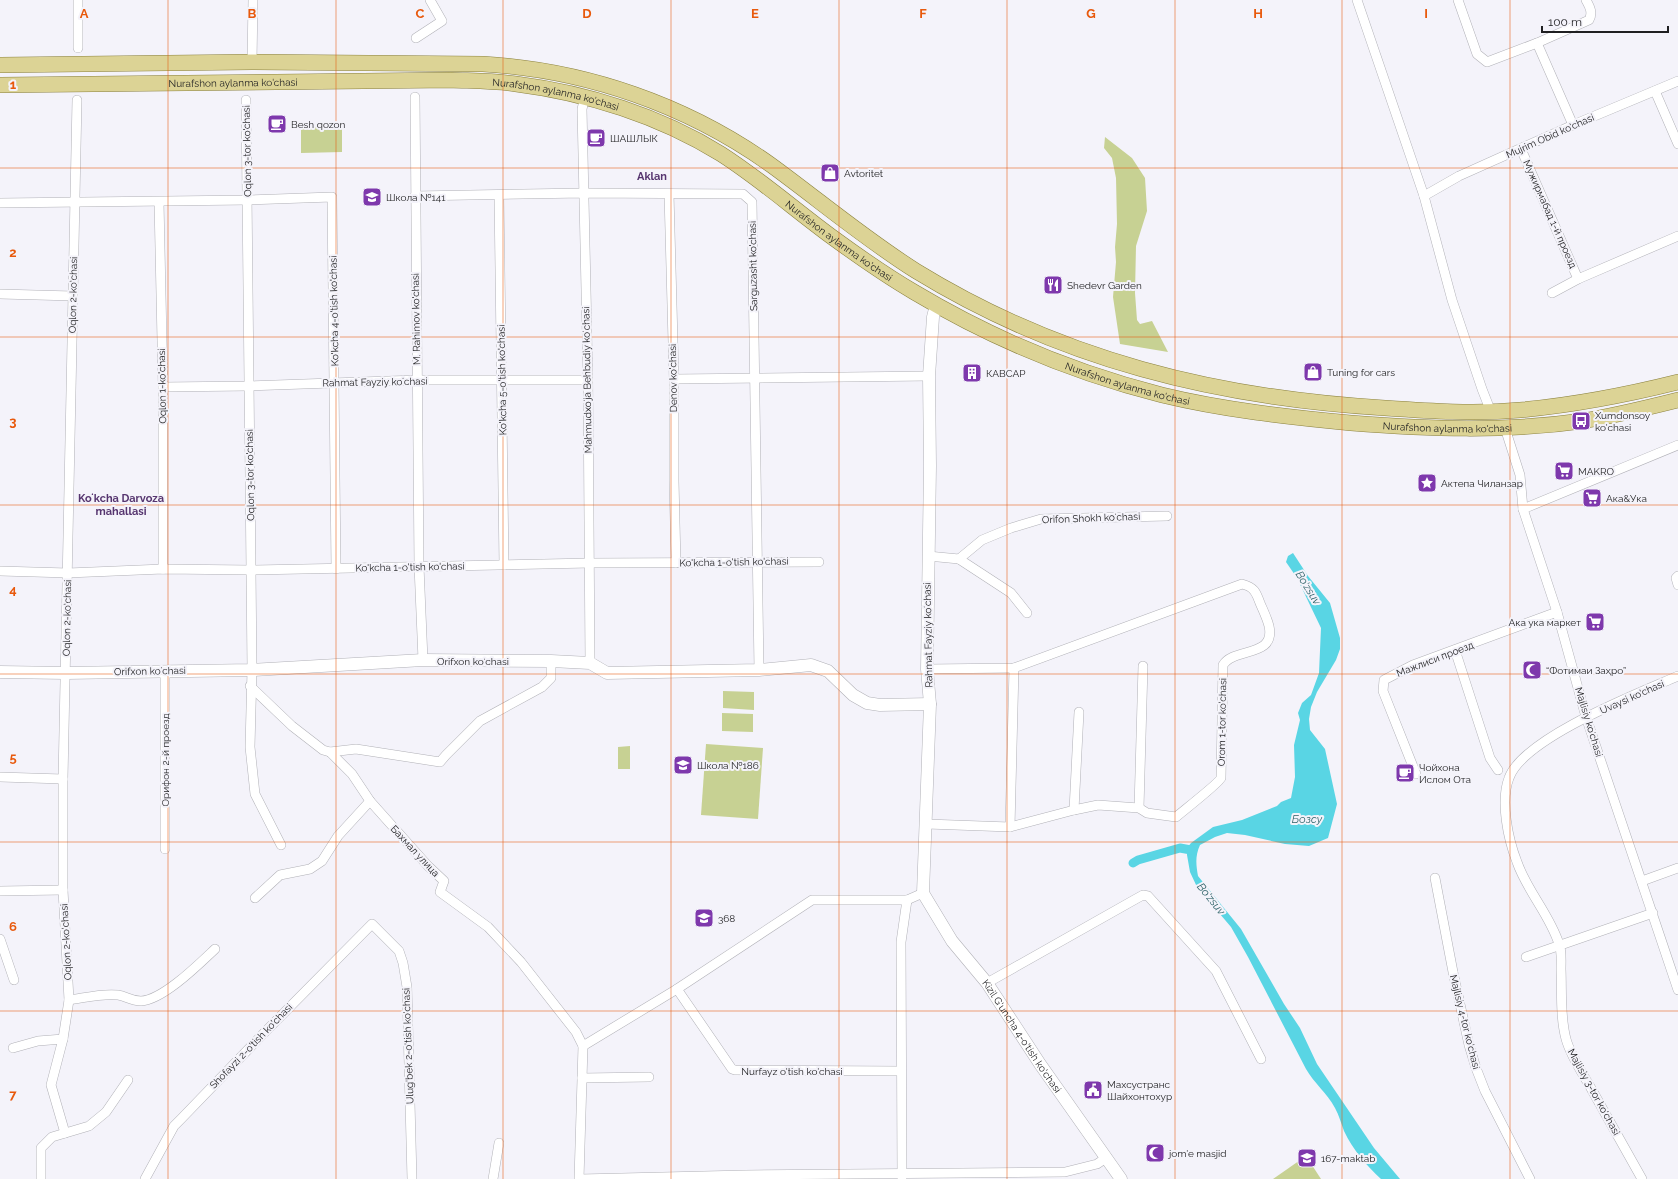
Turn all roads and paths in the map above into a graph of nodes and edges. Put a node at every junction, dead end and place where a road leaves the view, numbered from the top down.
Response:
1 (78, 0) edge
2 (253, 0) edge
3 (430, 0) edge
4 (1358, 0) edge
5 (1458, 0) edge
6 (1586, 0) edge
7 (416, 38) dead end
8 (1537, 44) junction
9 (78, 48) dead end
10 (252, 62) junction
11 (0, 65) edge
12 (1678, 81) edge
13 (0, 85) edge
14 (1655, 91) junction
15 (640, 96) junction
16 (415, 97) dead end
17 (585, 97) junction
18 (77, 100) dead end
19 (246, 100) dead end
20 (633, 112) junction
21 (1573, 125) junction
22 (728, 137) junction
23 (1678, 144) edge
24 (1521, 149) junction
25 (719, 153) junction
26 (584, 193) junction
27 (669, 194) junction
28 (415, 196) junction
29 (499, 196) junction
30 (1424, 196) junction
31 (248, 200) junction
32 (74, 202) junction
33 (159, 202) junction
34 (0, 203) edge
35 (1678, 236) edge
36 (1578, 279) junction
37 (1552, 293) dead end
38 (0, 294) edge
39 (73, 296) junction
40 (936, 305) junction
41 (1119, 363) junction
42 (929, 376) junction
43 (755, 378) junction
44 (674, 379) junction
45 (417, 380) junction
46 (588, 380) junction
47 (503, 381) junction
48 (335, 382) junction
49 (1114, 382) junction
50 (1678, 382) edge
51 (248, 386) junction
52 (163, 387) junction
53 (1617, 396) junction
54 (1678, 400) edge
55 (1315, 403) junction
56 (1491, 412) junction
57 (1621, 414) junction
58 (1314, 420) junction
59 (1506, 428) junction
60 (1678, 445) edge
61 (1523, 509) junction
62 (1167, 516) dead end
63 (928, 556) junction
64 (959, 559) junction
65 (758, 562) junction
66 (819, 562) dead end
67 (590, 563) junction
68 (676, 563) junction
69 (504, 565) junction
70 (419, 566) junction
71 (163, 569) junction
72 (336, 569) junction
73 (252, 570) junction
74 (0, 571) edge
75 (68, 573) junction
76 (1678, 576) edge
77 (1678, 585) edge
78 (1557, 612) junction
79 (1027, 613) dead end
80 (1455, 650) junction
81 (422, 660) junction
82 (551, 661) junction
83 (590, 663) junction
84 (1143, 666) dead end
85 (1014, 668) junction
86 (927, 669) junction
87 (252, 670) junction
88 (759, 670) junction
89 (165, 671) junction
90 (0, 672) edge
91 (66, 673) junction
92 (1678, 676) edge
93 (250, 686) junction
94 (930, 704) junction
95 (1078, 712) dead end
96 (1586, 717) junction
97 (330, 752) junction
98 (1498, 770) dead end
99 (1416, 774) dead end
100 (0, 777) edge
101 (63, 779) junction
102 (370, 801) junction
103 (1139, 808) junction
104 (1074, 810) junction
105 (927, 824) junction
106 (1010, 827) junction
107 (281, 845) dead end
108 (165, 849) dead end
109 (1678, 868) edge
110 (1435, 878) dead end
111 (1642, 881) junction
112 (63, 890) junction
113 (0, 891) edge
114 (923, 893) junction
115 (255, 898) dead end
116 (907, 900) junction
117 (1653, 913) junction
118 (372, 924) joint
119 (0, 939) edge
120 (1560, 946) junction
121 (215, 949) dead end
122 (1526, 957) dead end
123 (14, 980) dead end
124 (987, 983) junction
125 (677, 989) junction
126 (1678, 990) edge
127 (69, 1000) junction
128 (63, 1039) junction
129 (583, 1046) junction
130 (13, 1048) dead end
131 (1260, 1059) dead end
132 (901, 1071) junction
133 (649, 1077) dead end
134 (582, 1078) junction
135 (128, 1080) dead end
136 (65, 1133) junction
137 (499, 1143) dead end
138 (1106, 1158) junction
139 (902, 1176) edge
140 (1066, 1176) edge
141 (745, 1177) edge
142 (660, 1178) edge
143 (41, 1179) edge
144 (145, 1179) edge
145 (412, 1179) edge
146 (493, 1179) edge
147 (579, 1179) edge
148 (1121, 1179) edge
149 (1530, 1179) edge
150 (1642, 1179) edge

1 - 9 street
2 - 10 street
3 - 7 street
4 - 30 street
5 - 8 street
6 - 8 street
8 - 21 street
10 - 11 main road, Nurafshon aylanma ko'chasi
10 - 15 main road, Nurafshon aylanma ko'chasi
12 - 14 street, Mujrim Obid ko'chasi
13 - 17 main road, Nurafshon aylanma ko'chasi
14 - 21 street, Mujrim Obid ko'chasi
14 - 23 street
15 - 20 main road
15 - 22 main road, Nurafshon aylanma ko'chasi
16 - 28 street, M. Rahimov ko'chasi
17 - 20 main road, Nurafshon aylanma ko'chasi
17 - 26 street, Mahmudxoʻja Behbudiy koʻchasi
18 - 32 street, Oqlon 2-ko‘chasi
19 - 31 street, Oqlon 3-tor ko'chasi
20 - 25 main road, Nurafshon aylanma ko'chasi
21 - 24 street, Mujrim Obid ko'chasi
22 - 25 main road
22 - 41 main road, Nurafshon aylanma ko'chasi
24 - 30 street, Mujrim Obid ko'chasi
24 - 36 street, Мужирмабад 1-й проезд
25 - 40 main road, Nurafshon aylanma ko'chasi
26 - 27 street, Sarguzasht ko'chasi
26 - 29 street, Sarguzasht ko'chasi
26 - 46 street, Mahmudxoʻja Behbudiy koʻchasi
27 - 43 street, Sarguzasht ko'chasi
27 - 44 street, Denov ko'chasi
28 - 29 street, Sarguzasht ko'chasi
28 - 45 street, M. Rahimov ko'chasi
29 - 47 street, Ko'kcha 5-o'tish ko'chasi
30 - 56 street
31 - 33 street
31 - 48 street, Ko'kcha 4-o'tish ko'chasi
31 - 51 street, Oqlon 3-tor ko'chasi
32 - 33 street
32 - 34 street
32 - 39 street, Oqlon 2-ko‘chasi
33 - 52 street, Oqlon 1-ko'chasi
35 - 36 street
36 - 37 street
38 - 39 street
39 - 75 street, Oqlon 2-ko‘chasi
40 - 42 street, Rahmat Fayziy koʻchasi
40 - 49 main road, Nurafshon aylanma ko'chasi
41 - 49 main road
41 - 55 main road, Nurafshon aylanma ko'chasi
42 - 43 street
42 - 63 street, Rahmat Fayziy koʻchasi
43 - 44 street
43 - 65 street, Sarguzasht ko'chasi
44 - 68 street, Denov ko'chasi
45 - 47 street, Rahmat Fayziy koʻchasi
45 - 48 street, Rahmat Fayziy koʻchasi
45 - 70 street, M. Rahimov ko'chasi
46 - 47 street, Rahmat Fayziy koʻchasi
46 - 67 street, Mahmudxoʻja Behbudiy koʻchasi
47 - 69 street, Ko'kcha 5-o'tish ko'chasi
48 - 51 street, Rahmat Fayziy koʻchasi
48 - 72 street, Ko'kcha 4-o'tish ko'chasi
49 - 58 main road, Nurafshon aylanma ko'chasi
50 - 53 main road, Nurafshon aylanma ko'chasi
51 - 52 street, Rahmat Fayziy koʻchasi
51 - 73 street, Oqlon 3-tor ko'chasi
52 - 71 street, Oqlon 1-ko'chasi
53 - 56 main road, Nurafshon aylanma ko'chasi
53 - 57 main road
54 - 57 main road, Nurafshon aylanma ko'chasi
55 - 56 main road, Nurafshon aylanma ko'chasi
55 - 58 main road
57 - 59 main road, Nurafshon aylanma ko'chasi
58 - 59 main road, Nurafshon aylanma ko'chasi
59 - 61 street, Majlisiy koʻchasi
60 - 61 street
61 - 78 street, Majlisiy koʻchasi
62 - 64 street, Orifon Shokh koʻchasi
63 - 64 street
63 - 86 street, Rahmat Fayziy koʻchasi
64 - 79 street
65 - 66 street, Ko'kcha 1-o'tish ko'chasi
65 - 68 street, Ko'kcha 1-o'tish ko'chasi
65 - 88 street, Sarguzasht ko'chasi
67 - 68 street, Ko'kcha 1-o'tish ko'chasi
67 - 69 street, Ko'kcha 1-o'tish ko'chasi
67 - 83 street, Mahmudxoʻja Behbudiy koʻchasi
69 - 70 street, Ko'kcha 1-o'tish ko'chasi
70 - 72 street, Ko'kcha 1-o'tish ko'chasi
70 - 81 street, M. Rahimov ko'chasi
71 - 73 street, Ko'kcha 1-o'tish ko'chasi
71 - 75 street, Ko'kcha 1-o'tish ko'chasi
72 - 73 street, Ko'kcha 1-o'tish ko'chasi
73 - 87 street, Oqlon 3-tor ko'chasi
74 - 75 street, Ko'kcha 1-o'tish ko'chasi
75 - 91 street, Oqlon 2-ko‘chasi
76 - 77 street
78 - 80 street, Мажлиси проезд
78 - 96 street, Majlisiy koʻchasi
80 - 98 street
80 - 99 street, Мажлиси проезд
81 - 82 street, Orifxon koʻchasi
81 - 87 street, Orifxon koʻchasi
82 - 83 street, Orifxon koʻchasi
82 - 97 street
83 - 88 street, Orifxon koʻchasi
84 - 103 street
85 - 86 street
85 - 103 street, Orom 1-tor ko'chasi
85 - 106 street
86 - 94 street, Rahmat Fayziy koʻchasi
87 - 89 street, Orifxon koʻchasi
87 - 93 street, Oqlon 3-tor ko'chasi
88 - 94 street, Orifxon koʻchasi
89 - 91 street, Orifxon koʻchasi
89 - 108 street, Орифон 2-й проезд
90 - 91 street, Orifxon koʻchasi
91 - 101 street, Oqlon 2-ko‘chasi
92 - 96 street, Uvaysi ko'chasi
93 - 97 street, Бахмал улица
93 - 107 street, Oqlon 3-tor ko'chasi
94 - 105 street, Rahmat Fayziy koʻchasi
95 - 104 street
96 - 111 street, Majlisiy koʻchasi
96 - 120 street, Majlisiy 3-tor ko'chasi
97 - 102 street, Бахмал улица
100 - 101 street
101 - 112 street, Oqlon 2-ko‘chasi
102 - 115 street
102 - 129 street, Бахмал улица
103 - 104 street, Orom 1-tor ko'chasi
104 - 106 street, Orom 1-tor ko'chasi
105 - 106 street, Orom 1-tor ko'chasi
105 - 114 street, Rahmat Fayziy koʻchasi
109 - 111 street
110 - 149 street, Majlisiy 4-tor ko'chasi
111 - 117 street, Majlisiy koʻchasi
112 - 113 street
112 - 127 street, Oqlon 2-ko‘chasi
114 - 116 street
114 - 124 street, Kizil G'uncha 4-o'tish ko'chasi
116 - 125 street
116 - 132 street
117 - 120 street
117 - 126 street, Majlisiy koʻchasi
118 - 144 street, Shofayzi 2-o'tish ko'chasi
118 - 145 street, Ulug'bek 2-o'tish ko'chasi
119 - 123 street
120 - 122 street
120 - 150 street, Majlisiy 3-tor ko'chasi
121 - 127 street
124 - 131 street
124 - 138 street, Kizil G'uncha 4-o'tish ko'chasi
125 - 129 street
125 - 132 street, Nurfayz o'tish ko'chasi
127 - 128 street, Oqlon 2-ko‘chasi
128 - 130 street
128 - 136 street, Oqlon 2-ko‘chasi
129 - 134 street
132 - 139 street
133 - 134 street
134 - 147 street
135 - 136 street
136 - 143 street
137 - 146 street
138 - 140 street
138 - 148 street, Kizil G'uncha 4-o'tish ko'chasi
139 - 140 street
139 - 141 street
141 - 142 street
142 - 147 street

